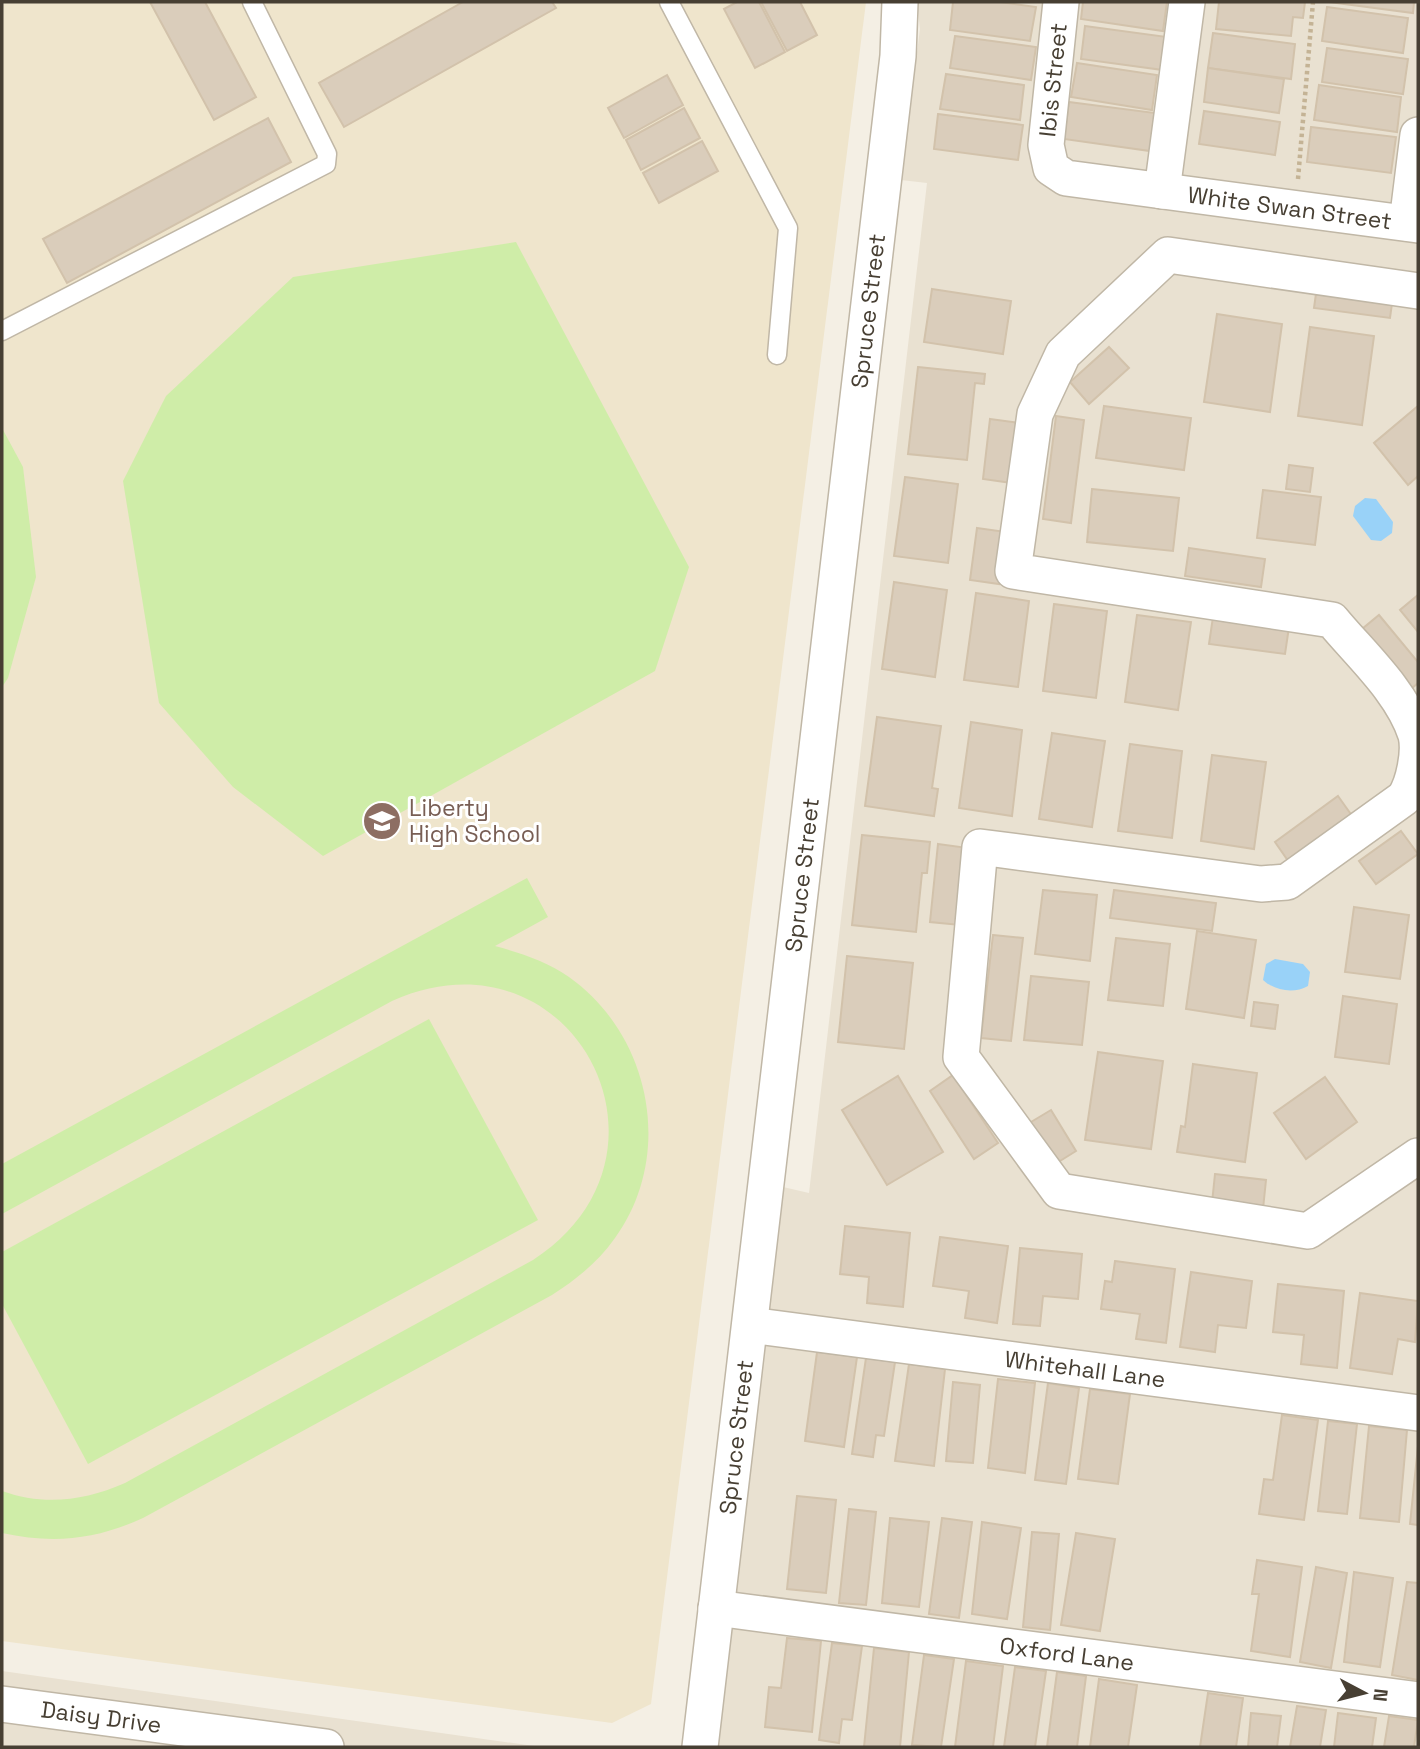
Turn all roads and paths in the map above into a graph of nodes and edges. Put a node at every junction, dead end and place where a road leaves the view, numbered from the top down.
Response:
1 (252, 2) edge
2 (669, 2) edge
3 (900, 2) edge
4 (1061, 2) edge
5 (1187, 2) edge
6 (1313, 2) edge
7 (1418, 135) edge
8 (1162, 191) junction
9 (1294, 208) junction
10 (1413, 224) edge
11 (1418, 291) edge
12 (2, 331) edge
13 (777, 355) dead end
14 (1417, 736) edge
15 (1415, 785) edge
16 (1418, 1156) edge
17 (750, 1325) junction
18 (1418, 1413) edge
19 (716, 1608) junction
20 (1418, 1700) edge
21 (2, 1704) edge
22 (326, 1747) edge
23 (685, 1747) edge
24 (700, 1747) edge

1 - 12 lane
2 - 13 lane
3 - 17 street, Spruce Street
4 - 8 street, Ibis Street
5 - 8 street
6 - 9 path
7 - 10 street
8 - 9 street, White Swan Street
9 - 10 street, White Swan Street
11 - 14 street
14 - 15 street
15 - 16 street
17 - 18 street, Whitehall Lane
17 - 19 street, Spruce Street
19 - 20 street, Oxford Lane
19 - 24 street, Spruce Street
21 - 22 street, Daisy Drive
23 - 24 street

